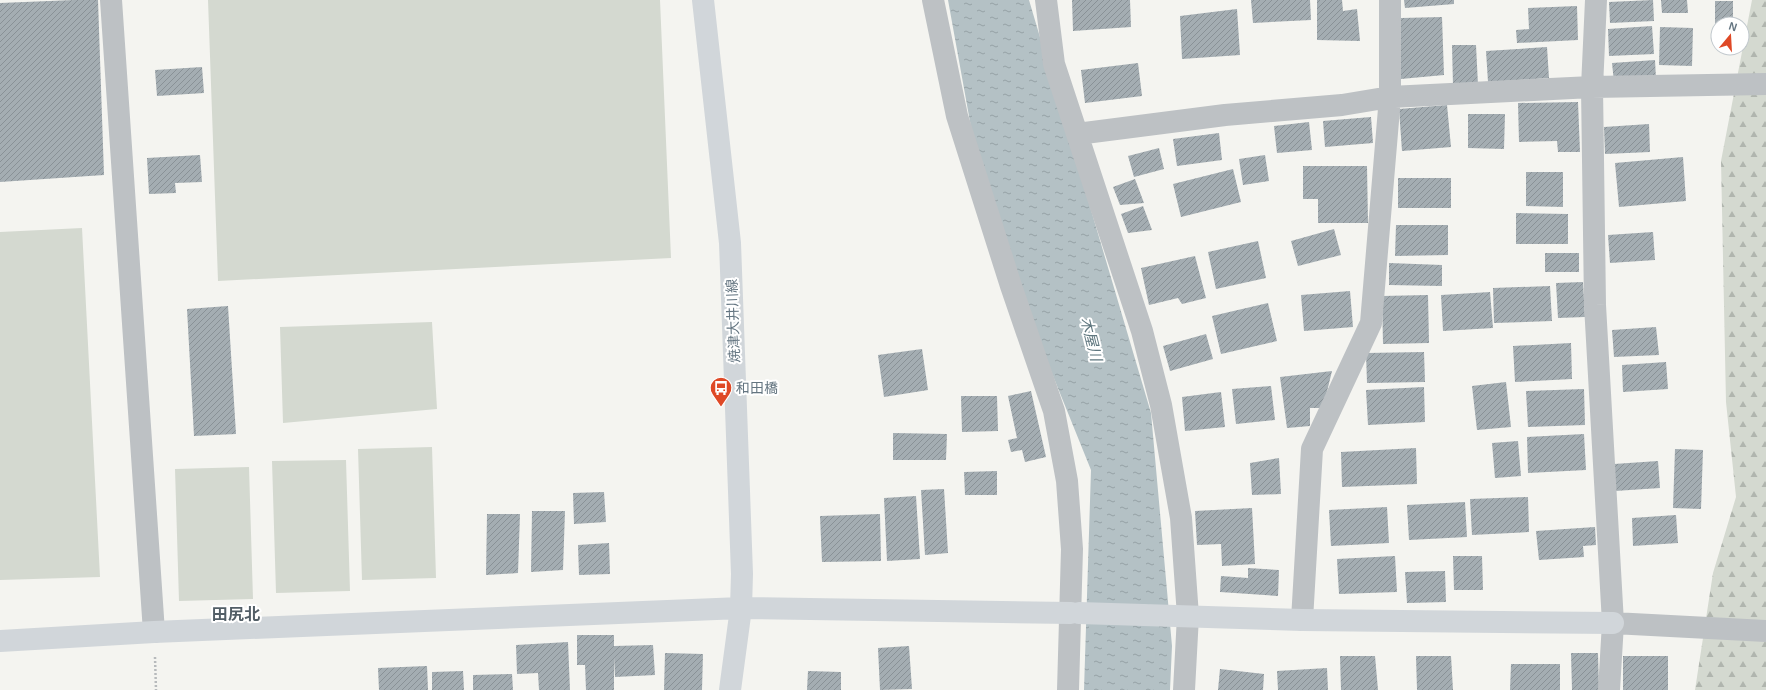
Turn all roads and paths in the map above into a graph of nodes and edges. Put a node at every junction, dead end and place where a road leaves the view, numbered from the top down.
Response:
1 (111, 0) edge
2 (703, 0) edge
3 (933, 0) edge
4 (1046, 0) edge
5 (1390, 0) edge
6 (1596, 0) edge
7 (1766, 84) edge
8 (1592, 88) junction
9 (1390, 97) junction
10 (1077, 134) junction
11 (741, 608) junction
12 (1075, 613) junction
13 (1188, 616) junction
14 (1302, 620) junction
15 (1613, 623) junction
16 (1766, 631) edge
17 (154, 632) junction
18 (0, 641) edge
19 (156, 690) edge
20 (730, 690) edge
21 (1068, 690) edge
22 (1184, 690) edge
23 (1608, 690) edge

1 - 17 street
2 - 11 street, 焼津大井川線
3 - 12 street
4 - 10 street
5 - 9 street
6 - 8 street
7 - 8 street
8 - 9 street
8 - 15 street
9 - 10 street
9 - 14 street
10 - 13 street
11 - 12 street
11 - 17 street
11 - 20 street, 焼津大井川線
12 - 13 street
12 - 21 street
13 - 14 street
13 - 22 street
14 - 15 street
15 - 16 street
15 - 23 street
17 - 18 street
17 - 19 path

